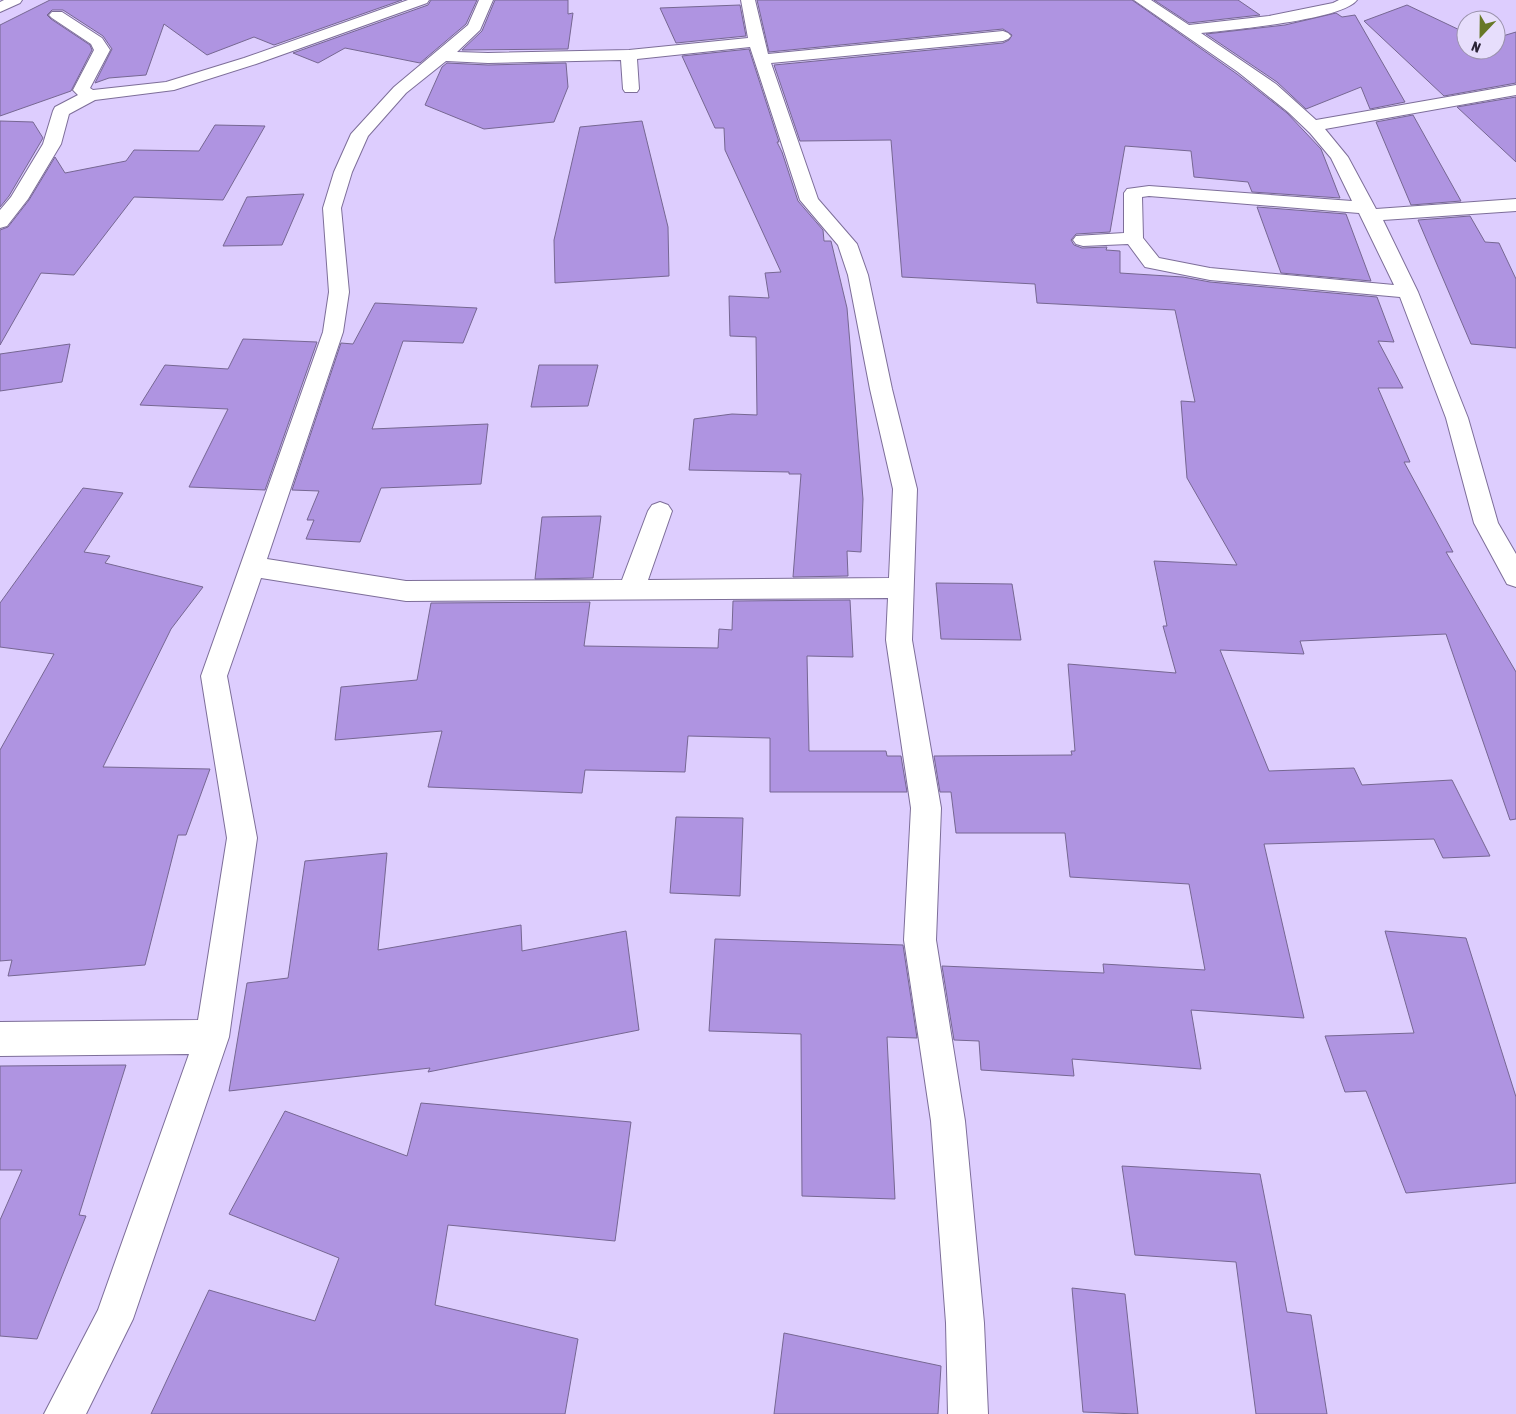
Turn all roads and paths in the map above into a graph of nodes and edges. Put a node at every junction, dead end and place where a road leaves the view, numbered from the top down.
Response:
1 (15, 0) edge
2 (422, 0) edge
3 (486, 0) edge
4 (748, 0) edge
5 (1140, 0) edge
6 (1350, 0) edge
7 (0, 8) edge
8 (58, 15) dead end
9 (1186, 30) junction
10 (1003, 36) dead end
11 (758, 51) junction
12 (629, 55) junction
13 (443, 56) junction
14 (631, 89) dead end
15 (1516, 90) edge
16 (91, 95) junction
17 (1312, 126) junction
18 (1516, 205) edge
19 (1368, 212) junction
20 (0, 222) edge
21 (1133, 238) junction
22 (1083, 240) dead end
23 (1408, 292) junction
24 (660, 511) dead end
25 (253, 567) junction
26 (1516, 578) edge
27 (901, 588) junction
28 (631, 590) junction
29 (212, 1037) junction
30 (0, 1039) edge
31 (64, 1414) edge
32 (968, 1414) edge

1 - 7 street
2 - 16 street
3 - 13 street
4 - 11 street
5 - 9 street
6 - 9 street
8 - 16 street
9 - 17 street
10 - 11 street
11 - 12 street
11 - 27 street
12 - 13 street
12 - 14 street
13 - 25 street
15 - 17 street
16 - 20 street
17 - 19 street
18 - 19 street
19 - 21 street
19 - 23 street
21 - 22 street
21 - 23 street
23 - 26 street
24 - 28 street
25 - 28 street
25 - 29 street
27 - 28 street
27 - 32 street
29 - 30 street
29 - 31 street

